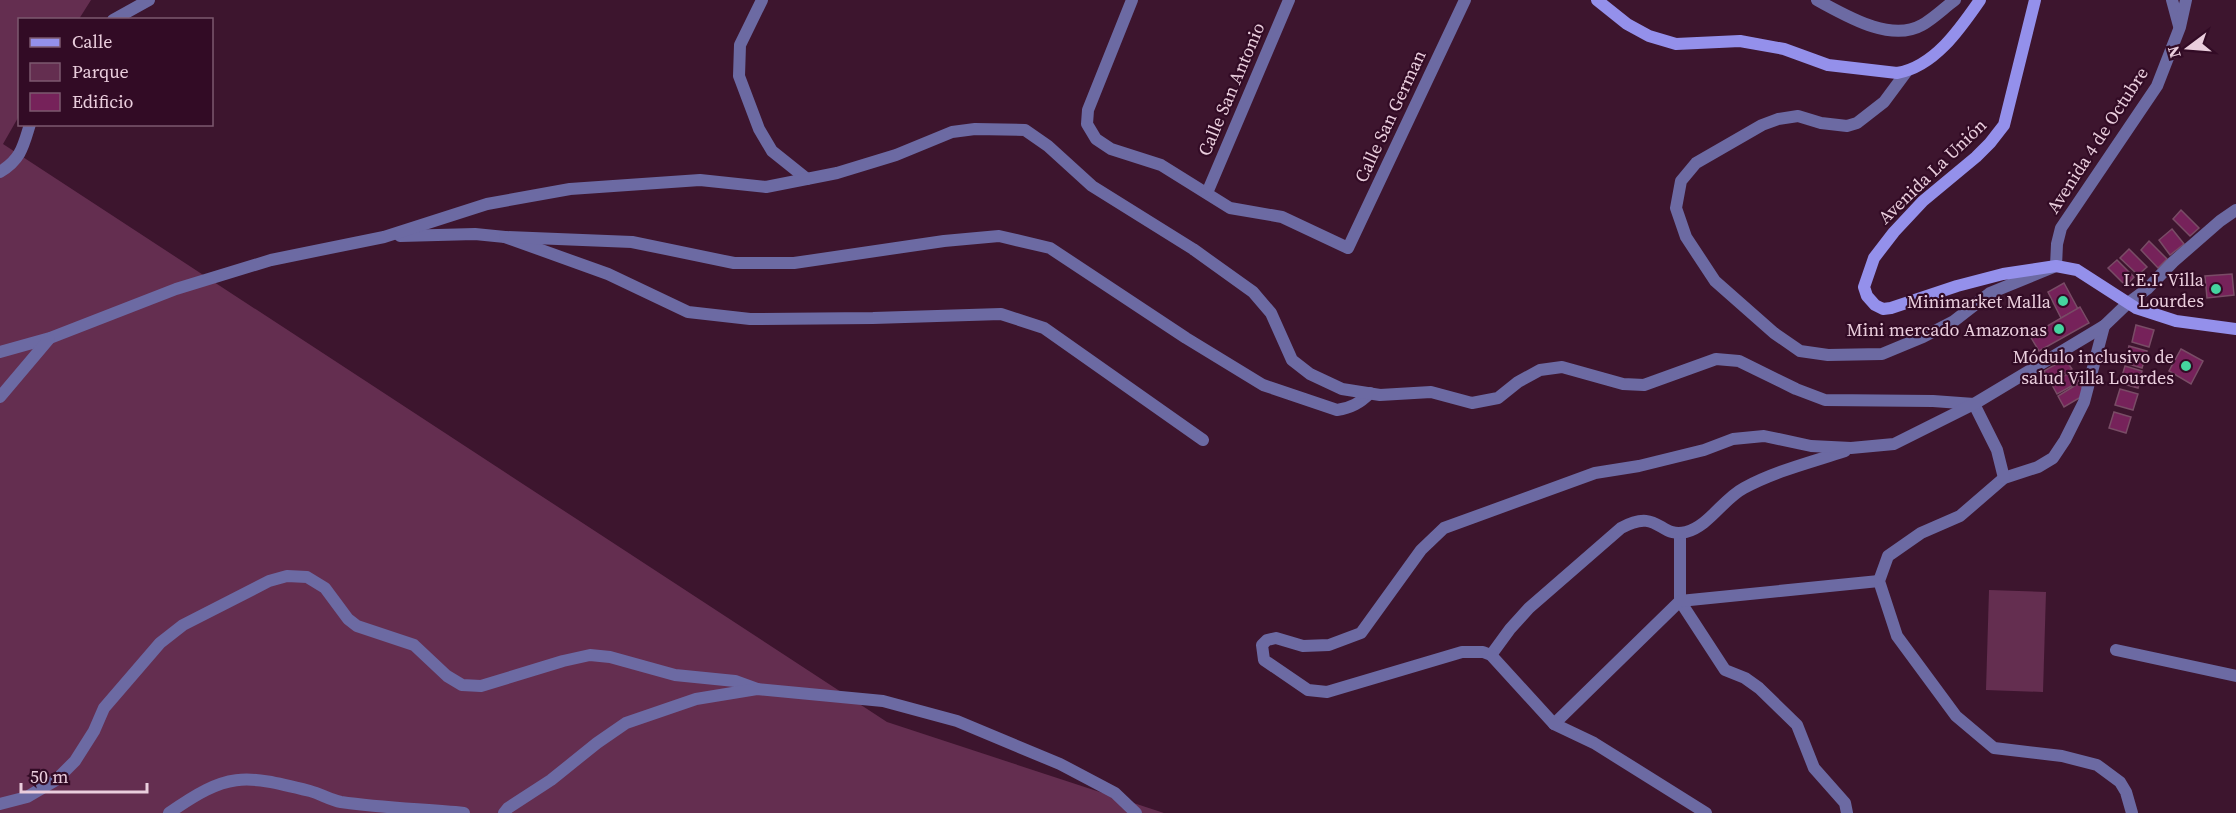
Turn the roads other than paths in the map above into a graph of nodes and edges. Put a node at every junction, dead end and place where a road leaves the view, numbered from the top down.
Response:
1 (149, 0) edge
2 (762, 0) edge
3 (1132, 0) edge
4 (1289, 0) edge
5 (1465, 0) edge
6 (1597, 0) edge
7 (1817, 0) edge
8 (1955, 0) edge
9 (1980, 0) edge
10 (2035, 0) edge
11 (2172, 0) edge
12 (2186, 0) edge
13 (117, 18) edge
14 (2180, 27) junction
15 (1907, 71) junction
16 (29, 126) edge
17 (0, 172) edge
18 (807, 179) junction
19 (1207, 193) junction
20 (2236, 210) edge
21 (384, 237) junction
22 (505, 237) junction
23 (2056, 267) junction
24 (2128, 303) junction
25 (2104, 326) junction
26 (2236, 329) edge
27 (50, 338) junction
28 (0, 352) edge
29 (1370, 393) junction
30 (0, 397) edge
31 (1974, 404) junction
32 (1203, 440) dead end
33 (1851, 448) junction
34 (2004, 478) junction
35 (1680, 534) junction
36 (1879, 581) junction
37 (1680, 601) junction
38 (2116, 650) dead end
39 (1491, 655) junction
40 (2236, 676) edge
41 (758, 689) junction
42 (1554, 724) junction
43 (0, 804) edge
44 (169, 813) edge
45 (464, 813) edge
46 (504, 813) edge
47 (1136, 813) edge
48 (1706, 813) edge
49 (1847, 813) edge
50 (2132, 813) edge

1 - 13 street
2 - 18 street
3 - 19 street
4 - 19 street, Calle San Antonio
5 - 19 street, Calle San German
6 - 15 main road
7 - 8 street
9 - 15 main road
10 - 23 main road, Avenida La Unión
11 - 14 street
12 - 14 street, Avenida 4 de Octubre
14 - 23 street, Avenida 4 de Octubre
15 - 23 street
16 - 17 street
18 - 21 street
18 - 29 street
20 - 24 street
21 - 22 street
21 - 27 street
22 - 29 street
22 - 32 street
23 - 24 main road, Avenida La Unión
24 - 25 street
24 - 26 main road, Avenida La Unión
25 - 31 street
25 - 34 street
27 - 28 street
27 - 30 street
29 - 31 street
31 - 33 street
31 - 34 street
33 - 35 street
33 - 39 street
34 - 36 street
35 - 37 street
35 - 39 street
36 - 37 street
36 - 50 street
37 - 42 street
37 - 49 street
38 - 40 street
39 - 42 street
41 - 43 street
41 - 46 street
41 - 47 street
42 - 48 street
44 - 45 street

